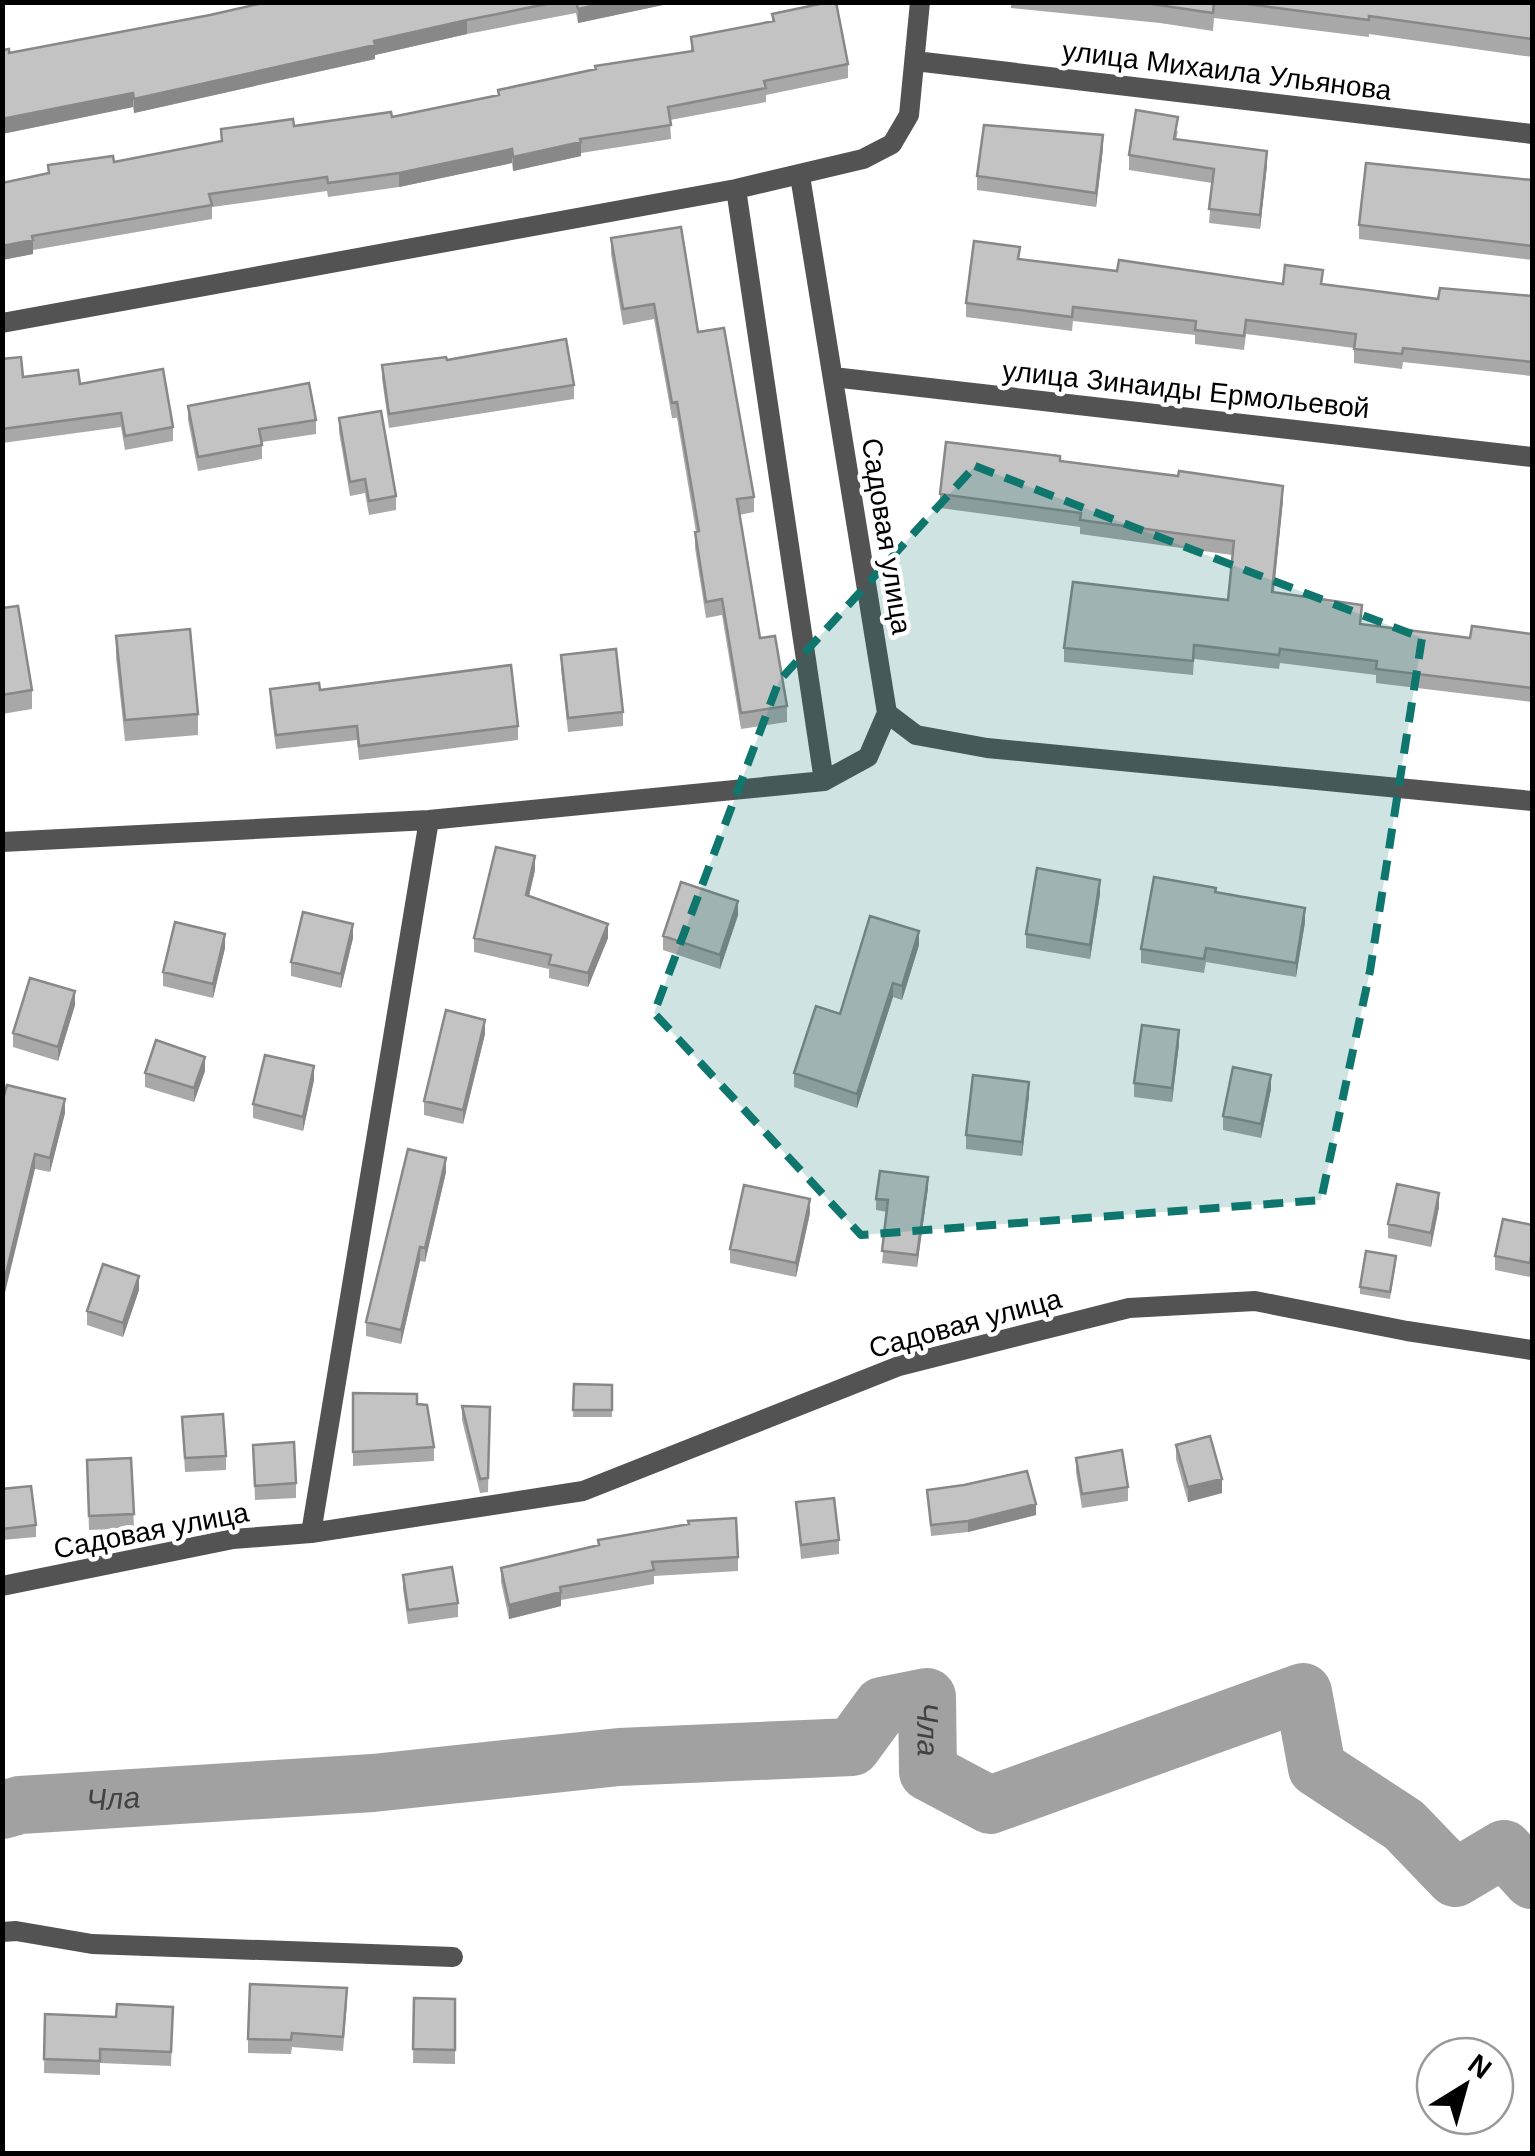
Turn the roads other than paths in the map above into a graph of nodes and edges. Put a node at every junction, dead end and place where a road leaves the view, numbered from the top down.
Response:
1 (920, 2) edge
2 (915, 61) junction
3 (1532, 134) edge
4 (800, 176) junction
5 (736, 189) junction
6 (2, 323) edge
7 (833, 377) junction
8 (1532, 456) edge
9 (888, 713) junction
10 (824, 781) junction
11 (1532, 800) edge
12 (429, 820) junction
13 (2, 842) edge
14 (1532, 1350) edge
15 (311, 1533) junction
16 (2, 1586) edge
17 (2, 1932) edge
18 (453, 1957) dead end

1 - 2 street
2 - 3 street, улица Михаила Ульянова
2 - 4 street
4 - 5 street
4 - 7 street, Садовая улица
5 - 6 street
5 - 10 street
7 - 8 street, улица Зинаиды Ермольевой
7 - 9 street, Садовая улица
9 - 10 street
9 - 11 street
10 - 12 street
12 - 13 street
12 - 15 street
14 - 15 street, Садовая улица
15 - 16 street, Садовая улица
17 - 18 street

